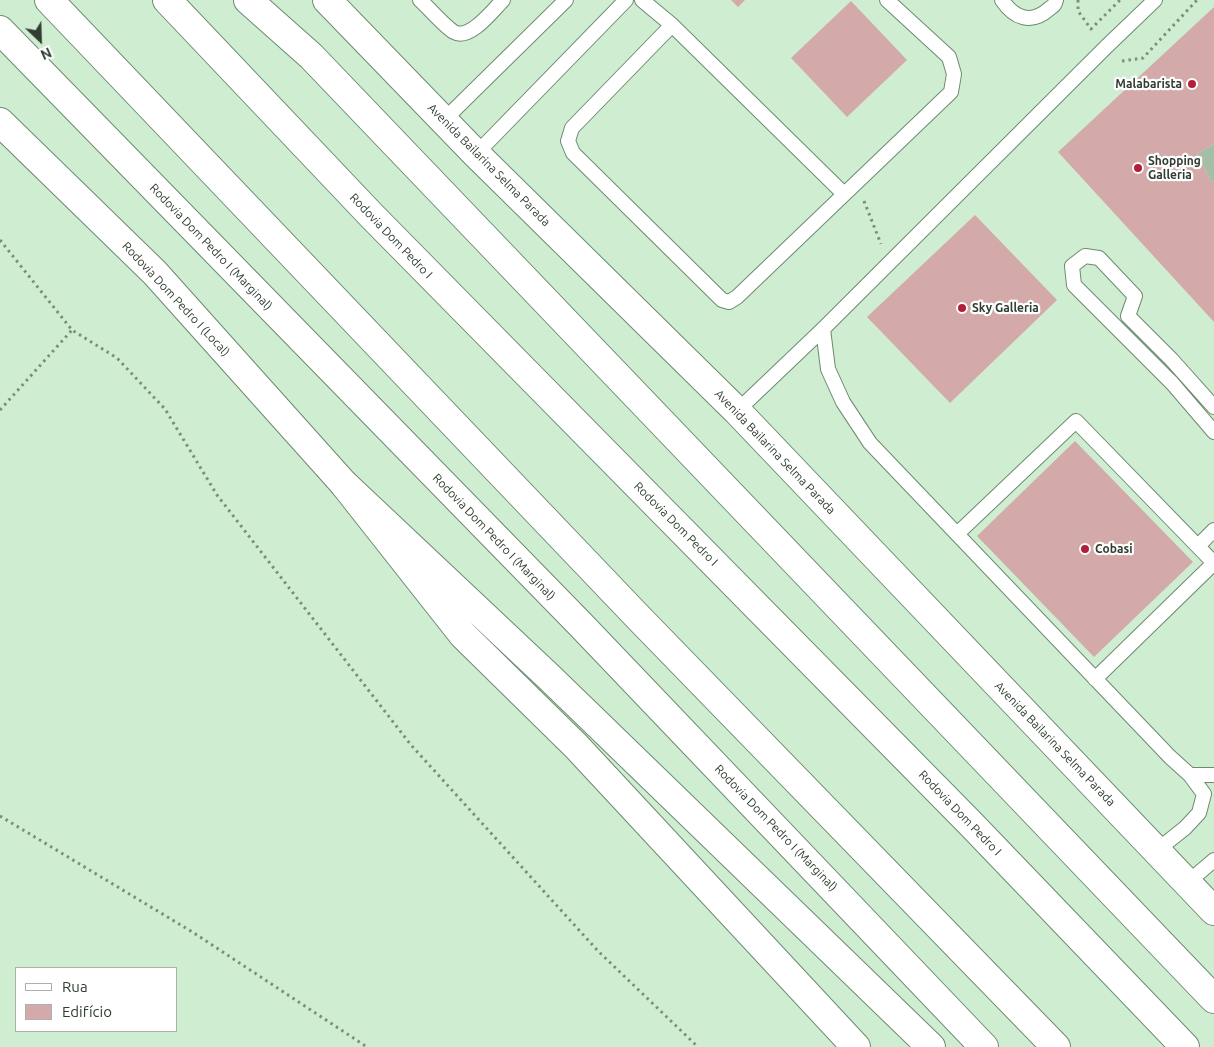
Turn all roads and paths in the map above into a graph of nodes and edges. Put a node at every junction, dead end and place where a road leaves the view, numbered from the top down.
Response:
1 (49, 0) edge
2 (167, 0) edge
3 (248, 0) edge
4 (272, 0) edge
5 (327, 0) edge
6 (420, 0) edge
7 (503, 0) edge
8 (566, 0) edge
9 (626, 0) edge
10 (642, 0) edge
11 (887, 0) edge
12 (1002, 0) edge
13 (1056, 0) edge
14 (1078, 0) edge
15 (1120, 0) edge
16 (1155, 0) edge
17 (1197, 0) edge
18 (672, 25) junction
19 (0, 30) edge
20 (312, 56) junction
21 (1122, 61) dead end
22 (444, 120) junction
23 (0, 122) edge
24 (476, 154) junction
25 (858, 183) junction
26 (844, 194) junction
27 (0, 240) edge
28 (888, 264) junction
29 (823, 329) junction
30 (72, 330) junction
31 (1214, 407) edge
32 (0, 410) edge
33 (737, 411) junction
34 (1214, 432) edge
35 (344, 484) junction
36 (1214, 530) edge
37 (957, 534) junction
38 (1198, 546) junction
39 (1214, 563) edge
40 (1096, 679) junction
41 (1190, 775) junction
42 (1214, 775) edge
43 (0, 816) edge
44 (1156, 850) junction
45 (1214, 860) edge
46 (1187, 883) junction
47 (1214, 911) edge
48 (1214, 999) edge
49 (367, 1047) edge
50 (698, 1047) edge
51 (856, 1047) edge
52 (932, 1047) edge
53 (984, 1047) edge
54 (1056, 1047) edge
55 (1185, 1047) edge

1 - 54 main road
2 - 55 main road, Rodovia Dom Pedro I
3 - 20 main road
4 - 20 main road
5 - 22 main road, Avenida Bailarina Selma Parada
6 - 7 lane
8 - 22 lane
9 - 24 lane
10 - 18 lane
11 - 25 lane
12 - 13 lane
14 - 15 path
16 - 28 lane
17 - 21 path
18 - 26 lane
18 - 26 lane
19 - 53 main road, Rodovia Dom Pedro I (Marginal)
20 - 48 main road
22 - 24 main road, Avenida Bailarina Selma Parada
23 - 35 main road, Rodovia Dom Pedro I (Local)
24 - 33 main road, Avenida Bailarina Selma Parada
25 - 26 lane
25 - 28 path
27 - 30 path
28 - 29 lane
29 - 33 lane
29 - 37 lane
30 - 32 path
30 - 50 path
31 - 34 lane
33 - 44 main road, Avenida Bailarina Selma Parada
35 - 51 main road
35 - 52 main road
36 - 38 lane
37 - 38 lane
37 - 40 lane
38 - 39 lane
39 - 40 lane
40 - 41 lane
41 - 42 lane
41 - 44 lane
43 - 49 path
44 - 46 main road, Avenida Bailarina Selma Parada
45 - 46 lane
46 - 47 main road, Avenida Bailarina Selma Parada

